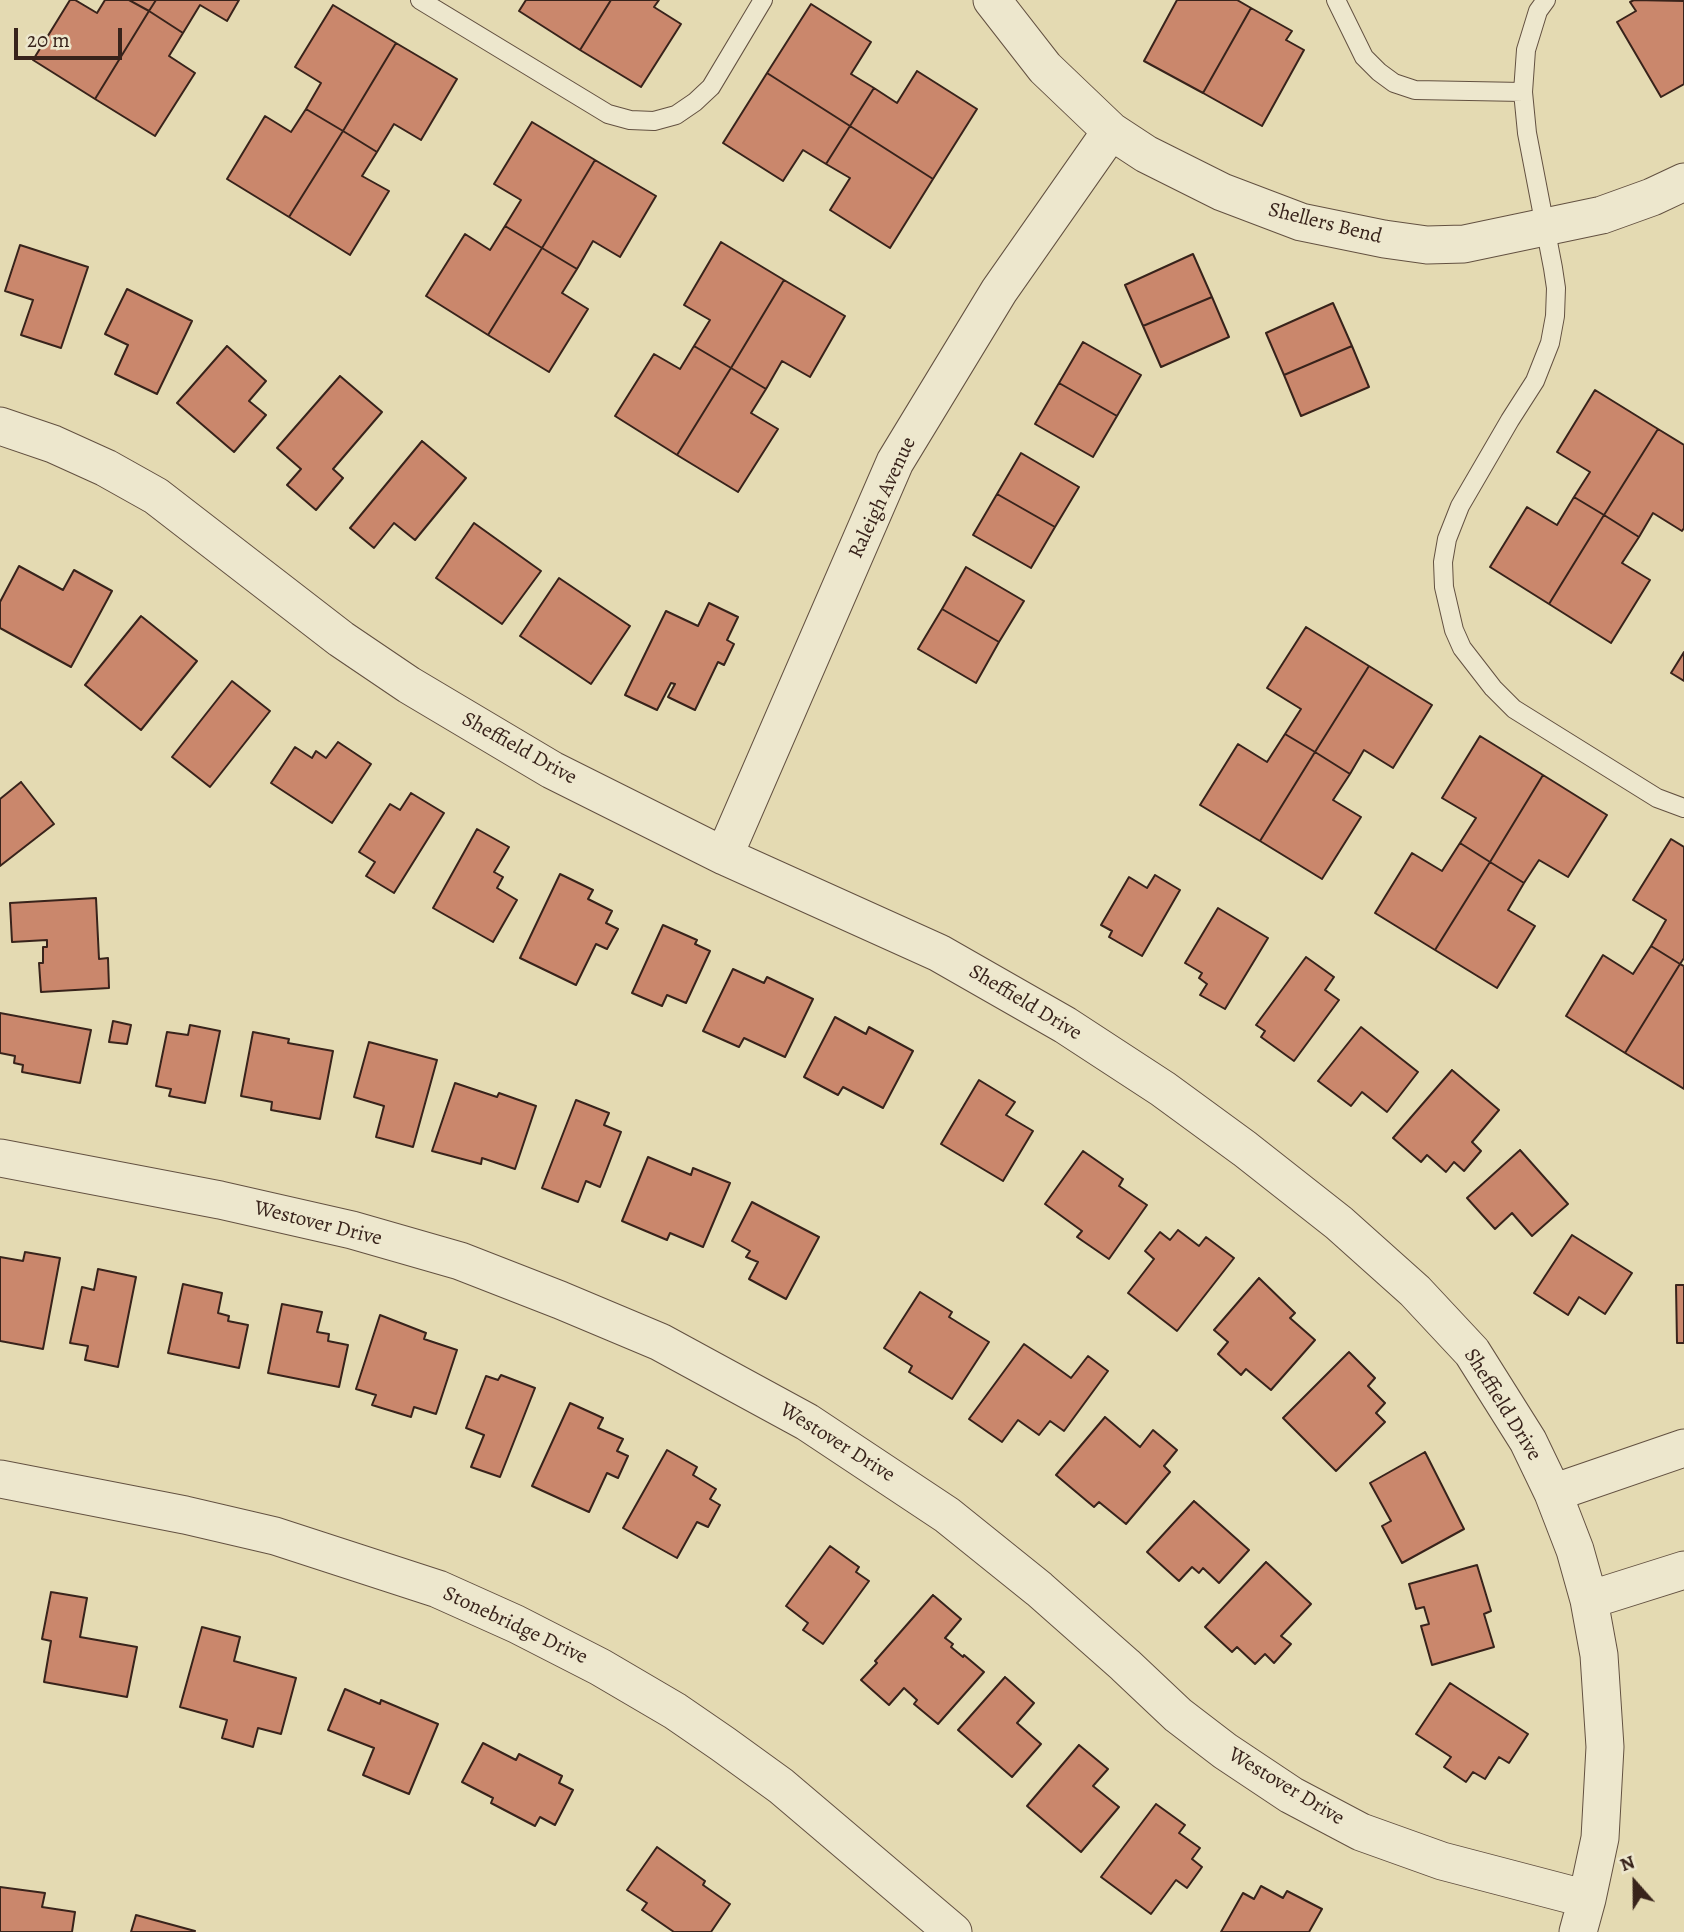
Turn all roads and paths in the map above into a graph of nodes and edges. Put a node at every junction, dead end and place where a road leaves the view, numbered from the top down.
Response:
1 (420, 0) edge
2 (763, 0) edge
3 (992, 0) edge
4 (1336, 0) edge
5 (1546, 0) edge
6 (1523, 92) junction
7 (1111, 131) junction
8 (1684, 182) edge
9 (1547, 228) junction
10 (0, 426) edge
11 (1684, 808) edge
12 (724, 856) junction
13 (0, 1158) edge
14 (1684, 1448) edge
15 (0, 1479) edge
16 (1553, 1493) junction
17 (1684, 1570) edge
18 (1589, 1600) junction
19 (1583, 1916) edge
20 (953, 1932) edge

1 - 2 lane
3 - 7 street, Shellers Bend
4 - 6 lane
5 - 6 lane
6 - 9 lane
7 - 9 street, Shellers Bend
7 - 12 street, Raleigh Avenue
8 - 9 street, Shellers Bend
9 - 11 lane
10 - 12 street, Sheffield Drive
12 - 16 street, Sheffield Drive
13 - 19 street, Westover Drive
14 - 16 street
15 - 20 street, Stonebridge Drive
16 - 18 street, Sheffield Drive
17 - 18 street
18 - 19 street, Sheffield Drive

